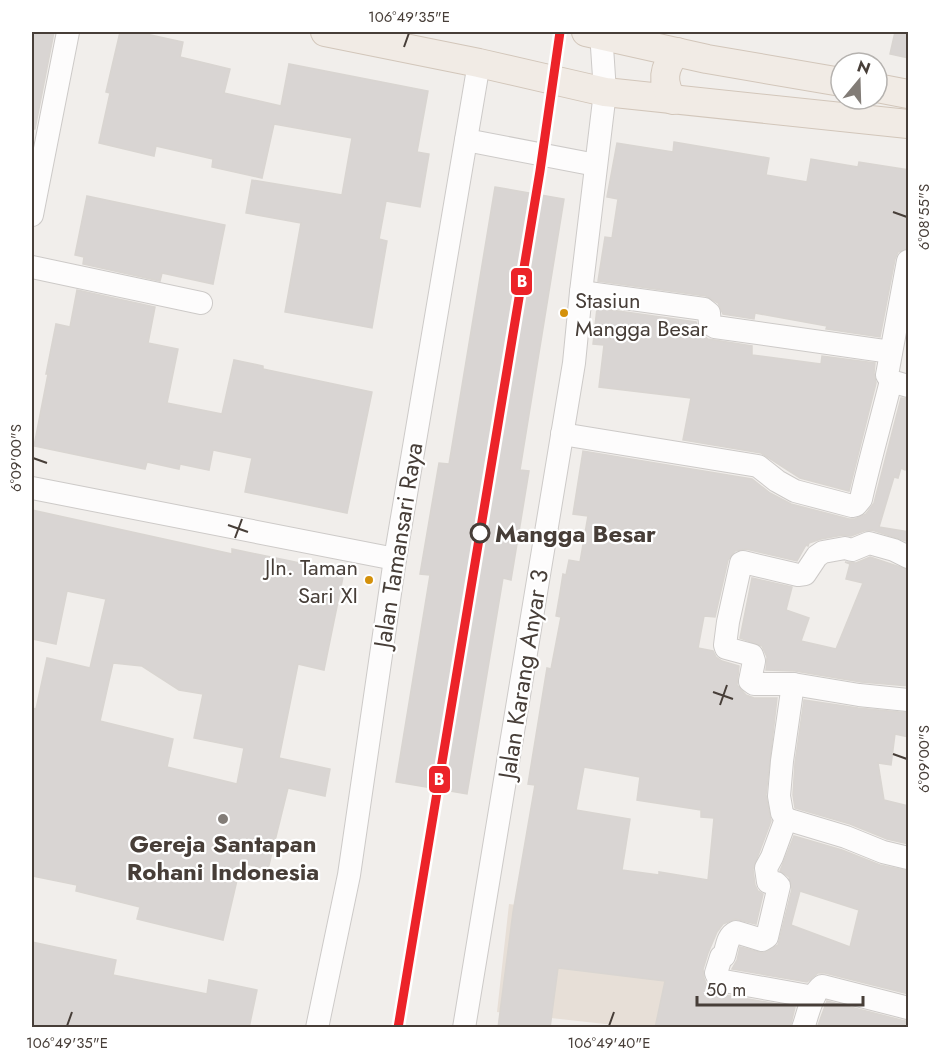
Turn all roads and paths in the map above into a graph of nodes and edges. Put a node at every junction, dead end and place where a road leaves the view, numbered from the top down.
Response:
1 (68, 32) edge
2 (325, 32) edge
3 (596, 32) edge
4 (677, 52) junction
5 (479, 63) junction
6 (829, 80) edge
7 (889, 90) edge
8 (605, 92) junction
9 (909, 94) edge
10 (673, 100) junction
11 (909, 124) edge
12 (466, 140) junction
13 (596, 165) junction
14 (32, 215) edge
15 (909, 261) edge
16 (32, 267) edge
17 (580, 292) junction
18 (201, 303) dead end
19 (891, 352) junction
20 (900, 384) edge
21 (562, 434) junction
22 (32, 488) edge
23 (909, 557) edge
24 (395, 559) junction
25 (793, 684) junction
26 (909, 700) edge
27 (786, 819) junction
28 (909, 858) edge
29 (822, 993) junction
30 (909, 1008) edge
31 (317, 1028) edge
32 (464, 1028) edge
33 (803, 1028) edge

1 - 14 street
2 - 5 main road
3 - 4 main road
3 - 8 street, Jalan Karang Anyar 3
4 - 6 main road
4 - 10 main road
5 - 8 main road
5 - 12 street, Jalan Tamansari Raya
7 - 9 main road
8 - 10 main road
8 - 13 street, Jalan Karang Anyar 3
10 - 11 main road
12 - 13 street
12 - 24 street, Jalan Tamansari Raya
13 - 17 street, Jalan Karang Anyar 3
15 - 19 street
16 - 18 street
17 - 19 street
17 - 21 street, Jalan Karang Anyar 3
19 - 20 street
20 - 21 street
21 - 32 street, Jalan Karang Anyar 3
22 - 24 street
23 - 25 street
24 - 31 street, Jalan Tamansari Raya
25 - 26 street
25 - 27 street
27 - 28 street
27 - 29 street
29 - 30 street
29 - 33 street

